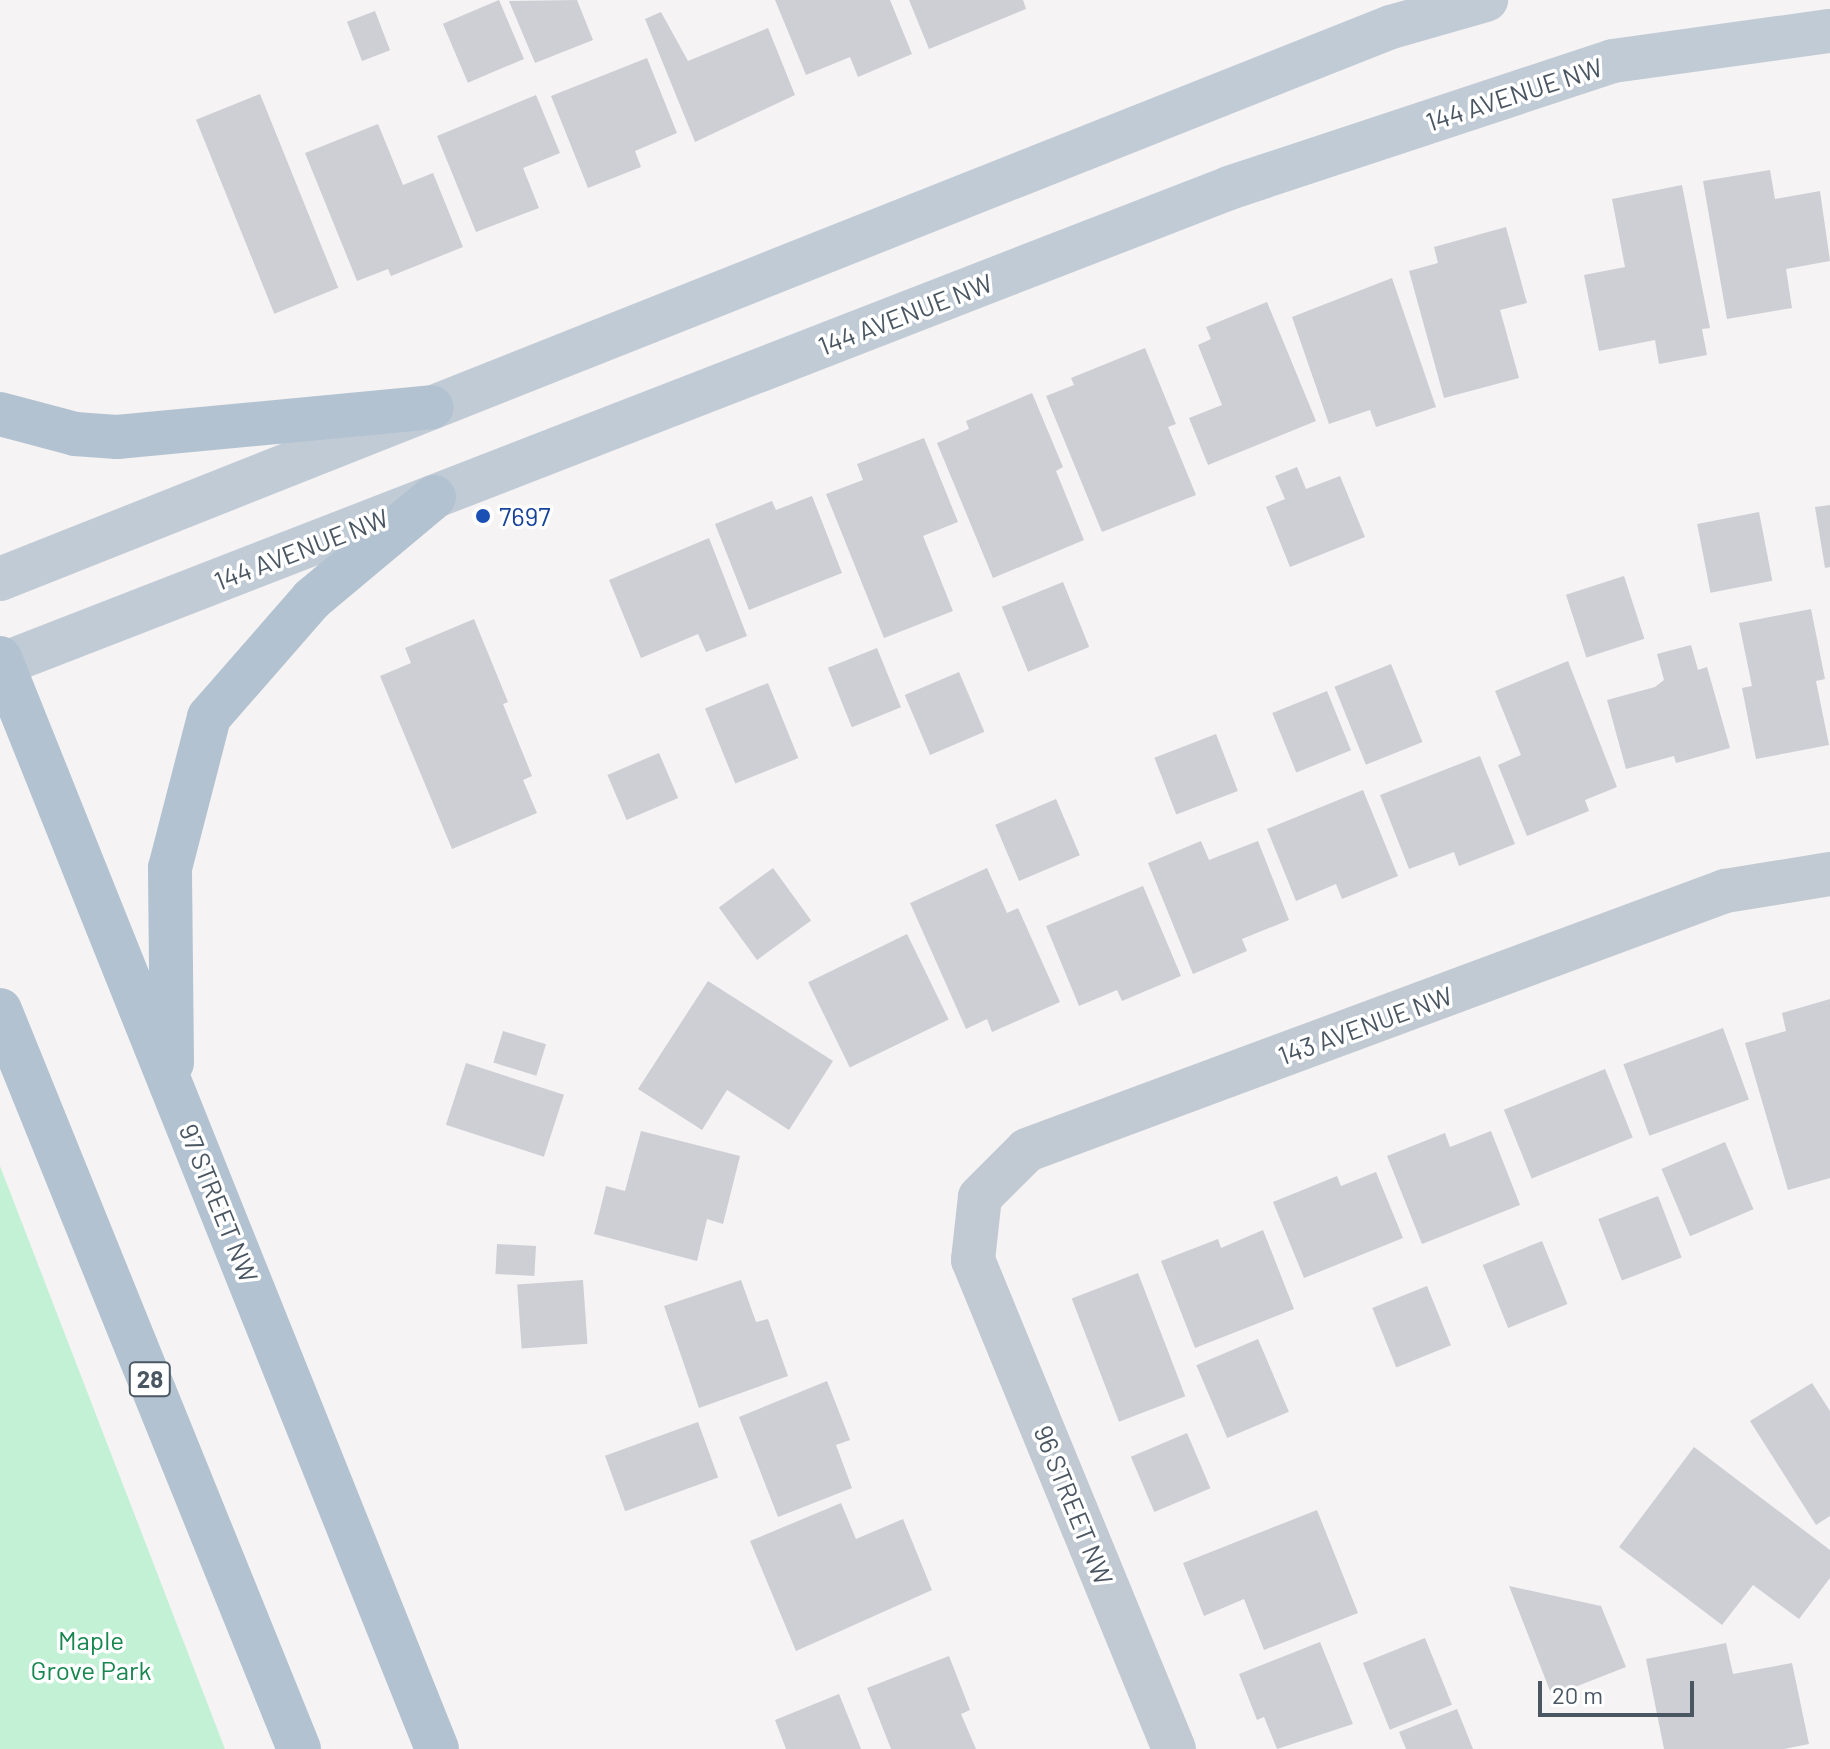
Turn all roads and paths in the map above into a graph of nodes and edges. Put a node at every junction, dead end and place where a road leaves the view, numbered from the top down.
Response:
1 (1486, 0) edge
2 (1830, 31) edge
3 (432, 407) junction
4 (0, 414) edge
5 (434, 497) junction
6 (0, 579) edge
7 (1, 662) edge
8 (1830, 874) edge
9 (0, 1010) edge
10 (172, 1086) junction
11 (973, 1260) joint
12 (299, 1749) edge
13 (437, 1749) edge
14 (1174, 1749) edge

1 - 3 street
2 - 5 street, 144 AVENUE NW
3 - 4 main road
3 - 6 street
5 - 7 street, 144 AVENUE NW
5 - 10 main road
7 - 10 main road, 97 STREET NW
8 - 11 street, 143 AVENUE NW
9 - 12 main road, 28
10 - 13 main road, 97 STREET NW
11 - 14 street, 96 STREET NW

